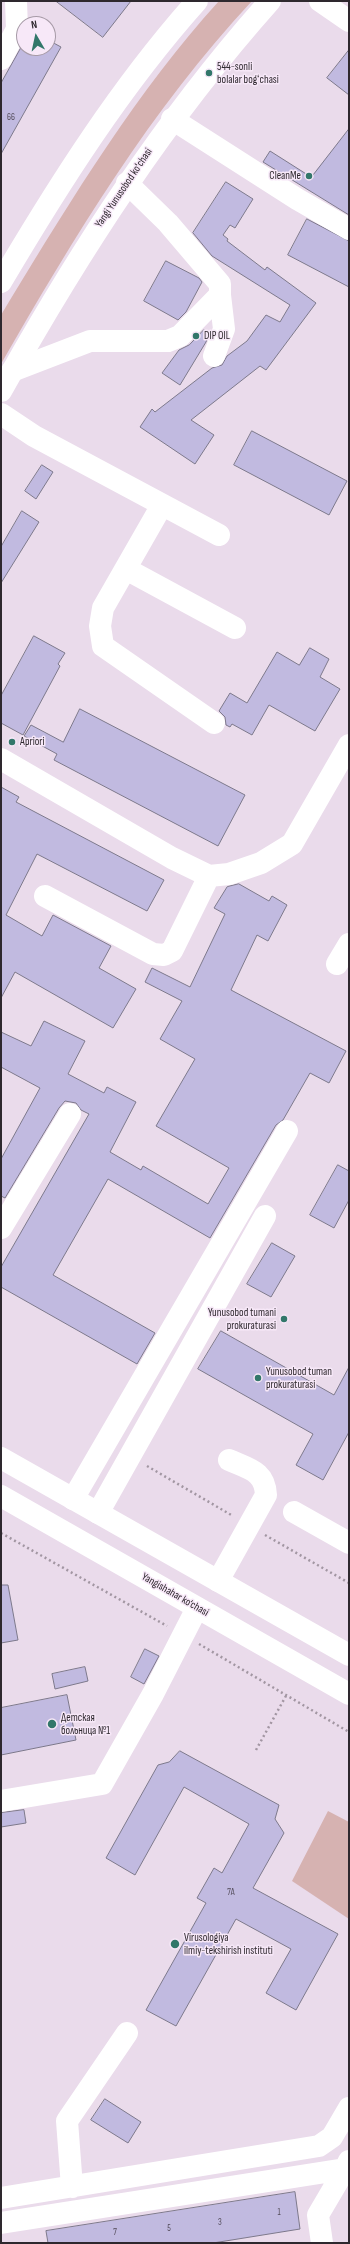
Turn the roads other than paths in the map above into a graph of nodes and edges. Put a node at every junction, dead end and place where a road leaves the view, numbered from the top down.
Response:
1 (16, 1) edge
2 (197, 1) edge
3 (270, 1) edge
4 (320, 1) edge
5 (349, 20) edge
6 (1, 59) edge
7 (172, 119) junction
8 (127, 183) junction
9 (349, 229) edge
10 (1, 281) edge
11 (220, 295) junction
12 (214, 356) dead end
13 (12, 371) junction
14 (1, 391) edge
15 (1, 414) edge
16 (162, 505) junction
17 (219, 535) dead end
18 (126, 568) junction
19 (236, 628) dead end
20 (214, 723) dead end
21 (349, 745) edge
22 (1, 759) edge
23 (209, 876) junction
24 (45, 896) dead end
25 (349, 944) edge
26 (337, 964) dead end
27 (70, 1114) dead end
28 (287, 1131) dead end
29 (265, 1216) dead end
30 (1, 1228) edge
31 (1, 1458) edge
32 (229, 1460) dead end
33 (1, 1496) edge
34 (73, 1498) junction
35 (294, 1512) dead end
36 (98, 1513) junction
37 (349, 1543) edge
38 (178, 1558) junction
39 (218, 1581) junction
40 (161, 1587) junction
41 (197, 1608) junction
42 (349, 1655) edge
43 (349, 1694) edge
44 (1, 1801) edge
45 (127, 2033) dead end
46 (349, 2108) edge
47 (347, 2165) edge
48 (72, 2187) junction
49 (1, 2198) edge
50 (1, 2223) edge
51 (322, 2243) edge

1 - 6 main road
2 - 10 main road
3 - 7 main road, Yangi Yunusobod ko'chasi
4 - 5 main road
7 - 8 main road, Yangi Yunusobod ko'chasi
7 - 9 main road
8 - 11 main road
8 - 13 main road, Yangi Yunusobod ko'chasi
11 - 12 main road
11 - 13 main road
13 - 14 main road, Yangi Yunusobod ko'chasi
15 - 16 main road
16 - 17 main road
16 - 18 main road
18 - 19 main road
18 - 20 main road
21 - 23 main road
22 - 23 main road
23 - 24 main road
25 - 26 main road
27 - 30 main road
28 - 34 main road
29 - 36 main road
31 - 34 main road
32 - 39 main road
33 - 40 main road, Yangishahar ko‘chasi
34 - 36 main road
35 - 37 main road
36 - 38 main road
38 - 39 main road
38 - 40 main road
39 - 42 main road
40 - 41 main road, Yangishahar ko‘chasi
41 - 43 main road, Yangishahar ko‘chasi
41 - 44 main road
45 - 48 main road
46 - 48 main road
47 - 50 main road
47 - 51 main road
48 - 49 main road

